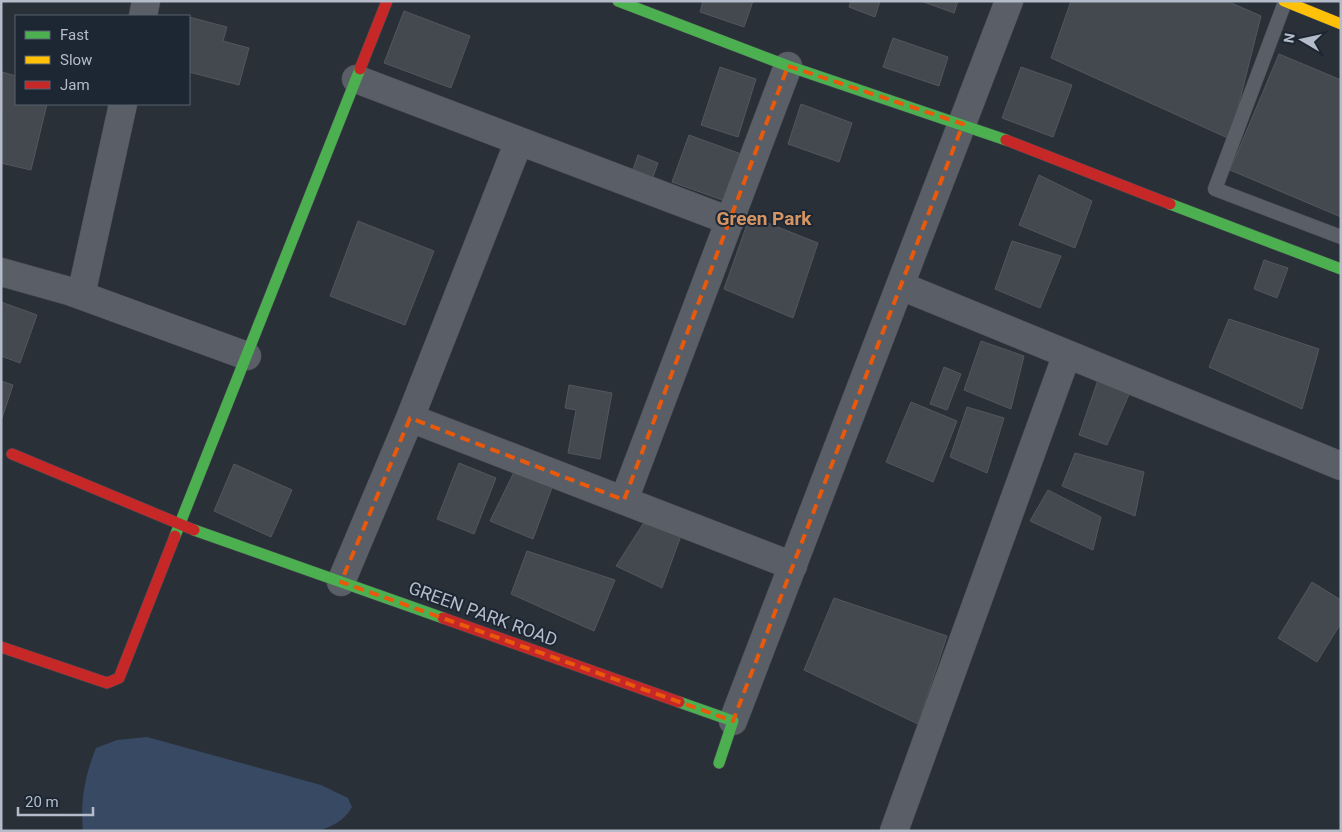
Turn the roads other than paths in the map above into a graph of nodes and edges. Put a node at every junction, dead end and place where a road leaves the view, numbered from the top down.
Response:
1 (146, 1) edge
2 (387, 1) edge
3 (618, 1) edge
4 (1009, 1) edge
5 (1285, 2) edge
6 (143, 15) edge
7 (1341, 24) edge
8 (788, 66) junction
9 (356, 79) junction
10 (123, 105) edge
11 (964, 124) junction
12 (519, 141) junction
13 (730, 221) junction
14 (1341, 237) edge
15 (1341, 269) edge
16 (1, 272) edge
17 (901, 286) junction
18 (75, 293) junction
19 (1068, 354) junction
20 (247, 356) junction
21 (410, 418) junction
22 (12, 454) dead end
23 (1341, 466) edge
24 (624, 500) junction
25 (180, 525) junction
26 (793, 566) junction
27 (341, 582) junction
28 (1, 647) edge
29 (733, 721) junction
30 (719, 763) dead end
31 (894, 831) edge

1 - 6 street
2 - 9 street
3 - 8 street
4 - 11 street
5 - 7 street
5 - 14 lane
8 - 11 street
8 - 13 street
9 - 12 street
9 - 20 street
10 - 18 street
11 - 15 street
11 - 17 street
12 - 13 street
12 - 21 street
13 - 24 street
16 - 18 street
17 - 19 street
17 - 26 street
18 - 20 street
19 - 23 street
19 - 31 street
20 - 25 street
21 - 24 street
21 - 27 street
22 - 25 street, GREEN PARK ROAD
24 - 26 street
25 - 27 street, GREEN PARK ROAD
25 - 28 street
26 - 29 street
27 - 29 street, GREEN PARK ROAD
29 - 30 street

